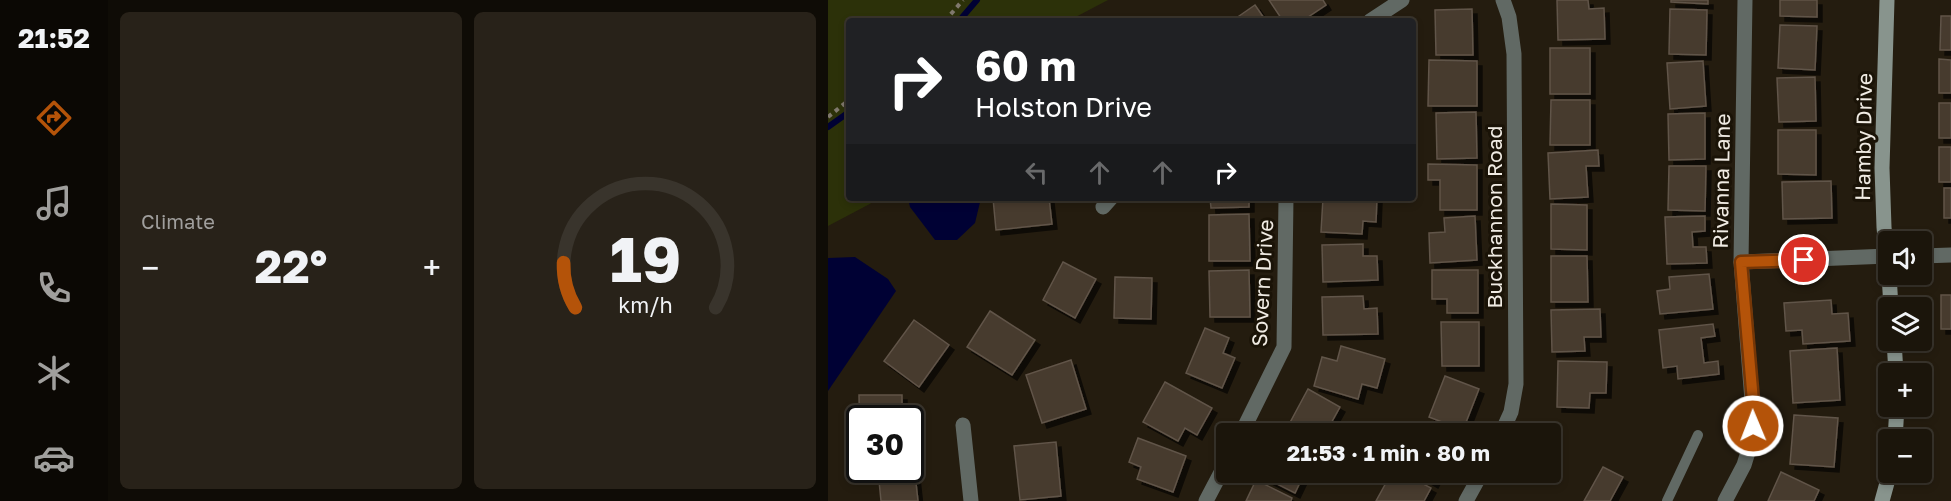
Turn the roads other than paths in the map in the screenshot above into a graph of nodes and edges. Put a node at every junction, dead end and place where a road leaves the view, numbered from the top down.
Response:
1 (1402, 0) edge
2 (1503, 0) edge
3 (1745, 0) edge
4 (1887, 0) edge
5 (1375, 18) edge
6 (1286, 201) edge
7 (1885, 231) edge
8 (1951, 255) edge
9 (1878, 256) edge
10 (1932, 256) edge
11 (1741, 262) junction
12 (1246, 423) edge
13 (1506, 423) edge
14 (963, 425) dead end
15 (1698, 435) dead end
16 (1216, 482) edge
17 (1476, 483) edge
18 (1887, 483) edge
19 (971, 501) edge
20 (1206, 501) edge
21 (1466, 501) edge
22 (1667, 501) edge
23 (1725, 501) edge
24 (1882, 501) edge

1 - 5 street
2 - 13 street, Buckhannon Road
3 - 11 street, Rivanna Lane
4 - 7 street, Hamby Drive
6 - 12 street, Sovern Drive
8 - 10 street
9 - 11 street
11 - 23 street, Rivanna Lane
14 - 19 street
15 - 22 lane
16 - 20 street
17 - 21 street
18 - 24 street

